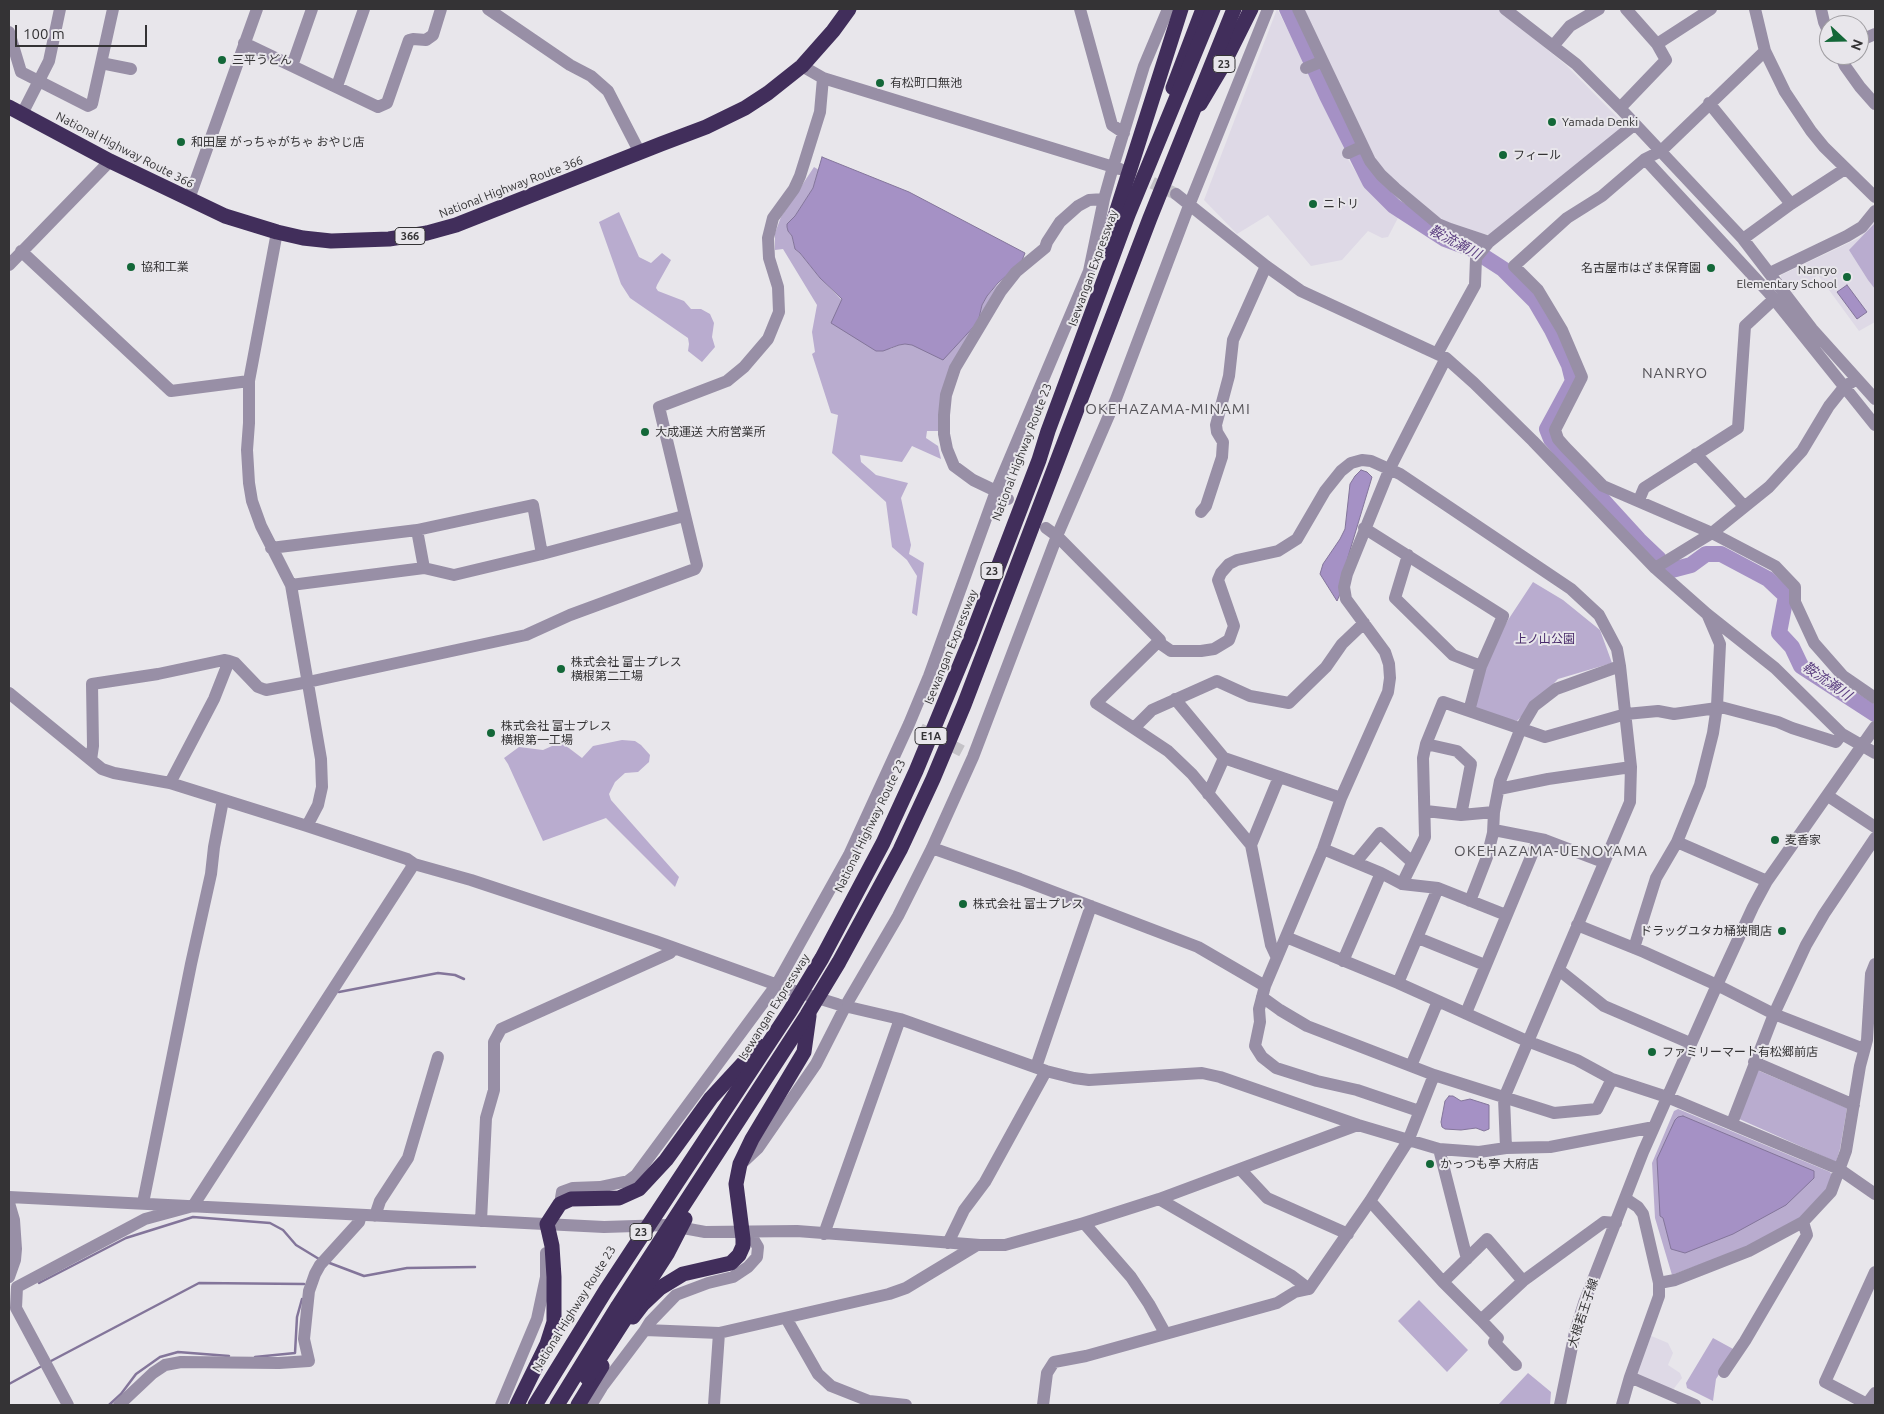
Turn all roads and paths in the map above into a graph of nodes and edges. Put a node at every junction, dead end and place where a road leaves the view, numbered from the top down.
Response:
1 (60, 9) edge
2 (113, 9) edge
3 (257, 9) edge
4 (312, 9) edge
5 (364, 9) edge
6 (441, 9) edge
7 (488, 9) edge
8 (849, 9) edge
9 (1080, 9) edge
10 (1168, 9) edge
11 (1182, 9) edge
12 (1203, 9) edge
13 (1213, 9) edge
14 (1234, 9) edge
15 (1251, 9) edge
16 (1268, 9) edge
17 (1298, 9) edge
18 (1507, 9) edge
19 (1599, 9) edge
20 (1626, 9) edge
21 (1710, 9) edge
22 (1755, 9) edge
23 (9, 32) edge
24 (244, 43) junction
25 (1657, 44) junction
26 (1553, 46) junction
27 (1764, 51) junction
28 (101, 63) junction
29 (1845, 65) edge
30 (292, 66) junction
31 (802, 66) junction
32 (131, 69) dead end
33 (823, 78) junction
34 (38, 82) junction
35 (337, 86) junction
36 (1710, 103) junction
37 (1875, 104) edge
38 (1620, 108) junction
39 (15, 110) edge
40 (1192, 118) junction
41 (1635, 124) junction
42 (1124, 133) junction
43 (1661, 151) junction
44 (640, 153) junction
45 (1645, 159) junction
46 (110, 161) junction
47 (1113, 166) junction
48 (1845, 169) junction
49 (1129, 172) tunnel mouth
50 (1176, 194) tunnel mouth
51 (1875, 197) edge
52 (189, 199) junction
53 (1104, 199) junction
54 (1190, 203) junction
55 (1791, 204) junction
56 (1875, 211) edge
57 (277, 232) junction
58 (1743, 239) junction
59 (1489, 242) junction
60 (1112, 250) junction
61 (21, 251) junction
62 (9, 265) edge
63 (1266, 266) junction
64 (1770, 273) junction
65 (1773, 300) junction
66 (1442, 356) junction
67 (249, 381) junction
68 (1850, 383) junction
69 (1875, 399) edge
70 (1875, 425) edge
71 (1696, 454) junction
72 (1390, 468) junction
73 (996, 491) junction
74 (1008, 499) dead end
75 (1639, 500) junction
76 (1744, 506) junction
77 (1202, 512) dead end
78 (684, 516) junction
79 (1364, 528) junction
80 (418, 530) junction
81 (1051, 532) junction
82 (1712, 533) junction
83 (271, 548) junction
84 (542, 554) junction
85 (1408, 555) junction
86 (424, 568) junction
87 (1655, 568) junction
88 (291, 586) junction
89 (1708, 614) junction
90 (1364, 623) junction
91 (1158, 642) junction
92 (229, 661) junction
93 (1481, 666) junction
94 (1620, 666) junction
95 (308, 682) junction
96 (9, 693) edge
97 (1875, 698) edge
98 (1175, 699) junction
99 (1717, 707) junction
100 (1469, 711) junction
101 (1626, 714) junction
102 (1875, 727) edge
103 (1134, 728) junction
104 (1521, 728) junction
105 (1842, 734) junction
106 (1426, 744) junction
107 (1862, 746) junction
108 (1875, 753) edge
109 (1224, 758) junction
110 (91, 760) junction
111 (1631, 767) junction
112 (1279, 777) junction
113 (170, 783) junction
114 (1499, 790) junction
115 (1208, 794) junction
116 (1828, 796) junction
117 (1341, 798) junction
118 (223, 800) junction
119 (1426, 811) junction
120 (1494, 812) junction
121 (1461, 815) junction
122 (307, 826) junction
123 (1875, 828) edge
124 (1494, 830) junction
125 (1875, 838) edge
126 (1538, 840) junction
127 (1677, 842) junction
128 (1251, 845) junction
129 (932, 848) junction
130 (1323, 849) junction
131 (1356, 862) junction
132 (1412, 862) junction
133 (1603, 862) junction
134 (414, 864) junction
135 (1381, 873) junction
136 (1767, 881) junction
137 (1402, 884) junction
138 (1438, 888) junction
139 (1470, 901) junction
140 (1091, 906) junction
141 (1506, 915) junction
142 (1577, 925) junction
143 (1286, 937) junction
144 (1418, 938) junction
145 (674, 948) junction
146 (1634, 948) junction
147 (1277, 958) junction
148 (1343, 962) junction
149 (1875, 964) edge
150 (1485, 965) junction
151 (1559, 970) junction
152 (1398, 983) junction
153 (1717, 985) junction
154 (781, 986) junction
155 (1263, 992) junction
156 (1438, 1001) junction
157 (841, 1005) junction
158 (1466, 1013) junction
159 (1774, 1014) junction
160 (809, 1016) junction
161 (900, 1019) junction
162 (1527, 1041) junction
163 (1690, 1043) junction
164 (759, 1046) junction
165 (1864, 1049) junction
166 (438, 1057) dead end
167 (1754, 1062) junction
168 (1411, 1066) junction
169 (1041, 1069) junction
170 (1434, 1075) junction
171 (1612, 1079) junction
172 (1667, 1097) junction
173 (1504, 1098) junction
174 (1854, 1105) junction
175 (1419, 1111) junction
176 (1732, 1123) junction
177 (1358, 1125) junction
178 (1654, 1128) junction
179 (1408, 1141) junction
180 (1506, 1148) junction
181 (1439, 1149) junction
182 (740, 1164) junction
183 (1240, 1169) junction
184 (1839, 1169) junction
185 (1875, 1194) edge
186 (9, 1197) edge
187 (1159, 1199) junction
188 (1626, 1199) junction
189 (1370, 1201) junction
190 (9, 1203) edge
191 (143, 1204) junction
192 (560, 1204) junction
193 (193, 1206) junction
194 (361, 1215) junction
195 (375, 1216) junction
196 (481, 1221) junction
197 (1803, 1222) junction
198 (1084, 1223) junction
199 (1616, 1223) junction
200 (547, 1224) junction
201 (742, 1231) junction
202 (824, 1234) junction
203 (1348, 1234) junction
204 (948, 1243) junction
205 (977, 1245) junction
206 (1467, 1259) junction
207 (1875, 1272) edge
208 (1523, 1281) junction
209 (1443, 1282) junction
210 (12, 1283) edge
211 (1659, 1283) junction
212 (1309, 1289) junction
213 (786, 1318) junction
214 (1481, 1320) junction
215 (645, 1330) junction
216 (718, 1333) junction
217 (1165, 1333) junction
218 (1516, 1365) dead end
219 (1724, 1372) dead end
220 (1630, 1377) junction
221 (1875, 1393) edge
222 (1868, 1404) edge
223 (68, 1405) edge
224 (119, 1405) edge
225 (501, 1405) edge
226 (518, 1405) edge
227 (533, 1405) edge
228 (557, 1405) edge
229 (571, 1405) edge
230 (578, 1405) edge
231 (591, 1405) edge
232 (714, 1405) edge
233 (906, 1405) edge
234 (1043, 1405) edge
235 (1560, 1405) edge
236 (1622, 1405) edge
237 (1695, 1405) edge

1 - 34 street
2 - 28 street
3 - 24 street
4 - 30 street
5 - 35 street
6 - 35 street
7 - 44 street
8 - 31 highway, National Highway Route 366 / 366
9 - 42 street
10 - 42 street
11 - 60 highway
12 - 60 highway, National Highway Route 23 / 23
13 - 227 highway, Isewangan Expressway / E1A, bridge
14 - 40 highway, 23, bridge
14 - 228 highway, E1A, bridge
15 - 40 highway, 23
16 - 54 street
17 - 59 street
18 - 26 street
19 - 26 street
20 - 25 street
21 - 25 street
22 - 27 street
23 - 34 street
24 - 30 street
24 - 52 street
25 - 38 street
26 - 38 street
27 - 36 street
27 - 48 street
28 - 32 street
28 - 34 street
29 - 37 street
30 - 35 street
31 - 33 street
31 - 44 highway, National Highway Route 366 / 366
33 - 47 street
33 - 78 street
34 - 39 street
36 - 43 street
36 - 55 street
38 - 41 street
39 - 46 highway, National Highway Route 366 / 366
40 - 160 highway, 23
41 - 43 street
41 - 59 street
42 - 47 street
43 - 45 street
43 - 58 street
44 - 57 highway, National Highway Route 366 / 366
45 - 65 street
45 - 75 street
46 - 52 highway, National Highway Route 366 / 366
46 - 61 street
47 - 49 street
47 - 53 street
48 - 51 street
48 - 55 street
50 - 54 street
52 - 57 highway, National Highway Route 366 / 366
53 - 73 street
53 - 73 street
54 - 63 street
54 - 81 street
55 - 58 street
56 - 64 street
57 - 67 street
58 - 64 street
59 - 66 street
60 - 164 highway, National Highway Route 23 / 23
61 - 62 street
61 - 67 street
63 - 66 street
63 - 77 street
64 - 68 street
65 - 68 street
65 - 71 street
66 - 72 street
66 - 87 street
67 - 83 street
68 - 69 street
68 - 70 street
68 - 76 street
71 - 75 street
71 - 76 street
72 - 79 street
72 - 91 street
72 - 94 street
73 - 74 street
73 - 154 street
75 - 82 street
76 - 82 street
78 - 84 street
78 - 95 street
79 - 85 street
79 - 90 street
80 - 83 street
80 - 84 street
80 - 86 street
81 - 91 street
81 - 129 street
82 - 87 street
82 - 97 street
83 - 88 street
84 - 86 street
85 - 93 street
85 - 93 street
86 - 88 street
87 - 89 street
88 - 95 street
89 - 99 street
89 - 105 street
90 - 98 street
90 - 117 street
91 - 103 street
92 - 95 street
92 - 110 street
92 - 113 street
93 - 100 street
94 - 101 street
94 - 104 street
95 - 122 street
96 - 110 street
98 - 103 street
98 - 109 street
99 - 101 street
99 - 105 street
99 - 127 street
100 - 104 street
100 - 106 street
101 - 104 street
101 - 111 street
102 - 107 street, 大根若王子線
103 - 115 street
104 - 114 street
105 - 107 street
106 - 119 street
106 - 121 street
107 - 108 street
107 - 116 street, 大根若王子線
109 - 112 street
109 - 115 street
110 - 113 street
111 - 114 street
111 - 133 street
112 - 117 street
112 - 128 street
113 - 118 street
114 - 120 street
115 - 128 street
116 - 123 street
116 - 136 street, 大根若王子線
117 - 130 street
118 - 122 street
118 - 191 street
119 - 121 street
119 - 132 street
120 - 121 street
120 - 124 street
122 - 134 street
124 - 126 street
124 - 139 street
125 - 159 street
126 - 133 street
126 - 141 street
127 - 136 street
127 - 146 street
128 - 147 street
129 - 140 street
129 - 157 street
130 - 131 street
130 - 143 street
131 - 132 street
131 - 135 street
132 - 137 street
133 - 142 street
134 - 145 street
134 - 193 street
135 - 137 street
135 - 148 street
136 - 153 street, 大根若王子線
137 - 138 street
138 - 139 street
138 - 144 street
139 - 141 street
140 - 155 street
140 - 169 street
141 - 150 street
142 - 146 street
142 - 151 street
143 - 147 street
143 - 148 street
144 - 150 street
144 - 152 street
145 - 154 street
145 - 196 street
146 - 153 street
147 - 155 street
148 - 152 street
149 - 165 street
150 - 158 street
151 - 162 street
151 - 163 street
152 - 156 street
153 - 159 street
153 - 163 street, 大根若王子線
154 - 157 street, bridge
154 - 192 street
155 - 168 street
155 - 175 street
156 - 158 street
156 - 168 street
157 - 161 street
157 - 182 street
158 - 162 street
159 - 165 street
159 - 167 street
160 - 182 highway
160 - 229 highway, 23, bridge
161 - 169 street
161 - 202 street
162 - 171 street
162 - 173 street
163 - 172 street, 大根若王子線
164 - 192 highway
164 - 227 highway, National Highway Route 23 / 23, bridge
165 - 174 street
166 - 195 street
167 - 174 street
167 - 176 street
168 - 170 street
169 - 177 street
169 - 204 street
170 - 173 street
170 - 175 street
171 - 172 street
171 - 173 street
172 - 176 street
172 - 178 street, 大根若王子線
173 - 180 street
174 - 184 street
175 - 179 street
176 - 184 street
177 - 179 street
177 - 183 street
178 - 180 street
178 - 188 street, 大根若王子線
179 - 181 street
179 - 189 street
180 - 181 street
181 - 206 street
182 - 201 highway
183 - 187 street
183 - 203 street
184 - 185 street
184 - 197 street
186 - 191 street
187 - 198 street
187 - 212 street
188 - 199 street, 大根若王子線
188 - 211 street
189 - 203 street
189 - 209 street
190 - 210 street
191 - 193 street
192 - 200 highway
193 - 194 street
193 - 210 street
194 - 195 street
194 - 224 street
195 - 196 street
196 - 200 street
197 - 211 street
197 - 219 street
198 - 205 street
198 - 217 street
199 - 208 street
199 - 235 street, 大根若王子線
200 - 201 street
200 - 225 street
200 - 226 highway
201 - 202 street
201 - 215 street
201 - 230 highway
202 - 204 street
203 - 212 street
204 - 205 street
205 - 213 street
206 - 208 street
206 - 209 street
207 - 222 street
208 - 214 street
209 - 214 street
210 - 223 street
211 - 220 street
212 - 217 street
213 - 216 street
213 - 233 street
214 - 218 street
215 - 216 street
215 - 231 street
216 - 232 street
217 - 234 street
220 - 236 street
220 - 237 street
221 - 222 street

